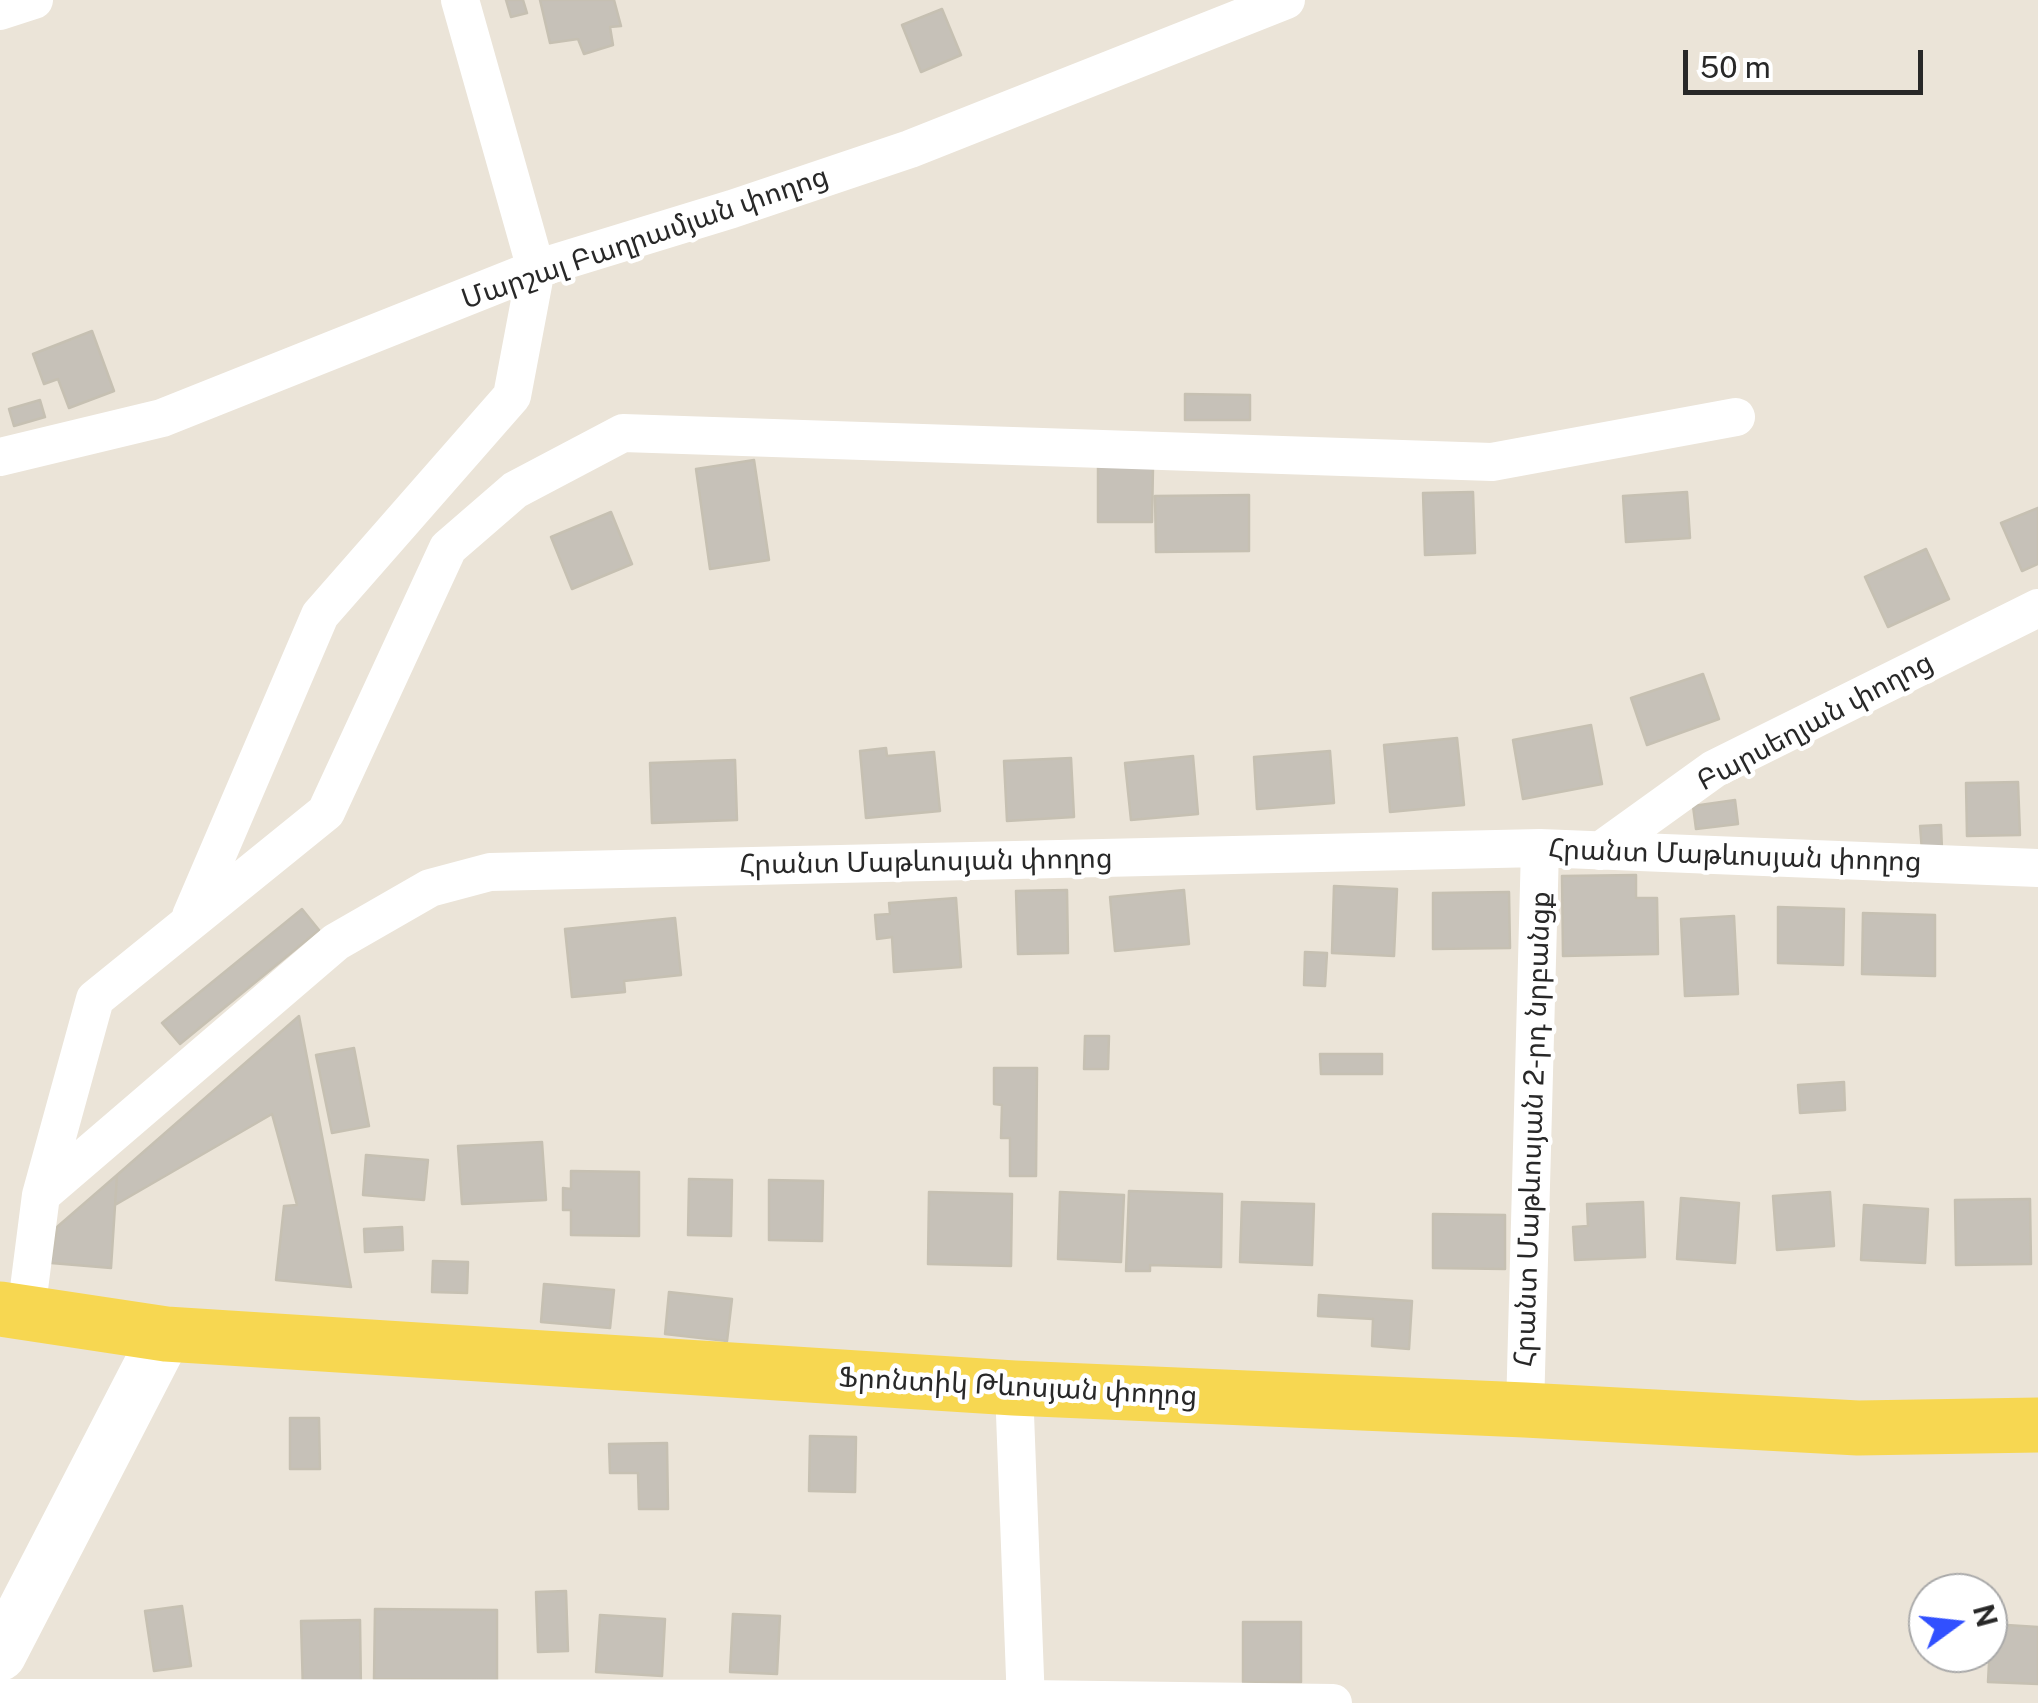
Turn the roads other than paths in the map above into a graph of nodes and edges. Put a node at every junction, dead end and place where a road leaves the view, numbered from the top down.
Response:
1 (34, 0) edge
2 (460, 0) edge
3 (1286, 0) edge
4 (0, 12) edge
5 (536, 269) junction
6 (1736, 418) dead end
7 (0, 457) edge
8 (2038, 608) edge
9 (1540, 848) junction
10 (1600, 850) junction
11 (2038, 868) edge
12 (188, 924) junction
13 (42, 1195) junction
14 (13, 1310) edge
15 (166, 1334) junction
16 (1014, 1388) junction
17 (1525, 1410) junction
18 (2038, 1425) edge
19 (0, 1655) edge
20 (0, 1698) edge
21 (1026, 1701) edge
22 (1333, 1703) edge

1 - 4 street
2 - 5 street
3 - 5 street, Մարշալ Բաղրամյան փողոց
5 - 7 street, Մարշալ Բաղրամյան փողոց
5 - 12 street
6 - 12 street
8 - 10 street, Բարսեղյան փողոց
9 - 10 street, Հրանտ Մաթևոսյան փողոց
9 - 13 street, Հրանտ Մաթևոսյան փողոց
9 - 17 street, Հրանտ Մաթևոսյան 2-րդ նրբանցք
10 - 11 street, Հրանտ Մաթևոսյան փողոց
12 - 13 street
13 - 14 street
14 - 15 main road, Ֆրոնտիկ Թևոսյան փողոց
15 - 16 main road, Ֆրոնտիկ Թևոսյան փողոց
15 - 19 street
16 - 17 main road, Ֆրոնտիկ Թևոսյան փողոց
16 - 21 street
17 - 18 main road, Ֆրոնտիկ Թևոսյան փողոց
20 - 21 street
21 - 22 street

